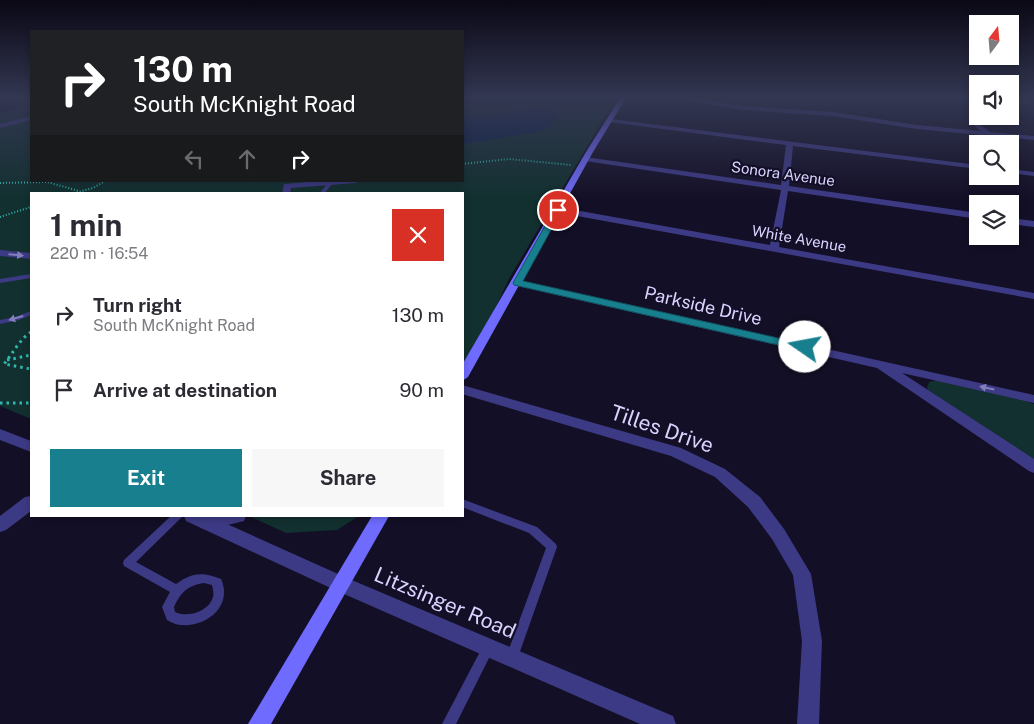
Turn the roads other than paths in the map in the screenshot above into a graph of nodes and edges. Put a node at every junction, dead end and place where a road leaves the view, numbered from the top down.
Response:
1 (604, 132) edge
2 (699, 132) edge
3 (972, 132) edge
4 (987, 132) edge
5 (990, 134) junction
6 (1034, 138) edge
7 (790, 143) junction
8 (584, 162) junction
9 (969, 166) edge
10 (1019, 172) edge
11 (1034, 174) edge
12 (347, 182) edge
13 (330, 184) junction
14 (285, 187) edge
15 (786, 188) junction
16 (323, 192) edge
17 (558, 210) junction
18 (969, 215) edge
19 (1019, 222) edge
20 (1034, 224) edge
21 (774, 250) junction
22 (0, 253) edge
23 (30, 256) edge
24 (30, 276) edge
25 (0, 281) edge
26 (517, 283) junction
27 (1034, 296) edge
28 (30, 312) edge
29 (0, 322) edge
30 (881, 365) junction
31 (464, 374) edge
32 (464, 390) edge
33 (1034, 399) edge
34 (0, 434) edge
35 (30, 447) edge
36 (1034, 467) edge
37 (30, 503) edge
38 (464, 504) edge
39 (177, 517) edge
40 (228, 517) edge
41 (380, 517) edge
42 (200, 520) edge
43 (0, 525) edge
44 (341, 584) junction
45 (177, 590) junction
46 (488, 647) junction
47 (512, 657) junction
48 (259, 724) edge
49 (449, 724) edge
50 (665, 724) edge
51 (808, 724) edge

1 - 8 main road
2 - 7 street
3 - 5 street
4 - 5 street
5 - 6 street
7 - 9 street
7 - 15 street
8 - 15 street, Sonora Avenue
8 - 17 main road
10 - 11 street
12 - 13 street
13 - 14 street
13 - 16 lane
15 - 18 street, Sonora Avenue
15 - 21 street
17 - 21 street, White Avenue
17 - 26 main road
19 - 20 street
21 - 27 street, White Avenue
22 -> 23 street
24 - 25 lane
26 - 30 street, Parkside Drive
26 - 31 main road
28 -> 29 lane
33 -> 30 street, Parkside Drive
30 - 36 street, Parkside Drive
32 - 51 street, Tilles Drive
34 - 35 street
37 - 43 street
38 - 47 lane
39 - 45 lane
40 - 42 street, Litzsinger Road
41 - 44 main road
42 - 44 street, Litzsinger Road
44 - 46 street, Litzsinger Road
44 - 48 main road
45 - 45 lane
46 - 47 street, Litzsinger Road
46 - 49 lane
47 - 50 street, Litzsinger Road

